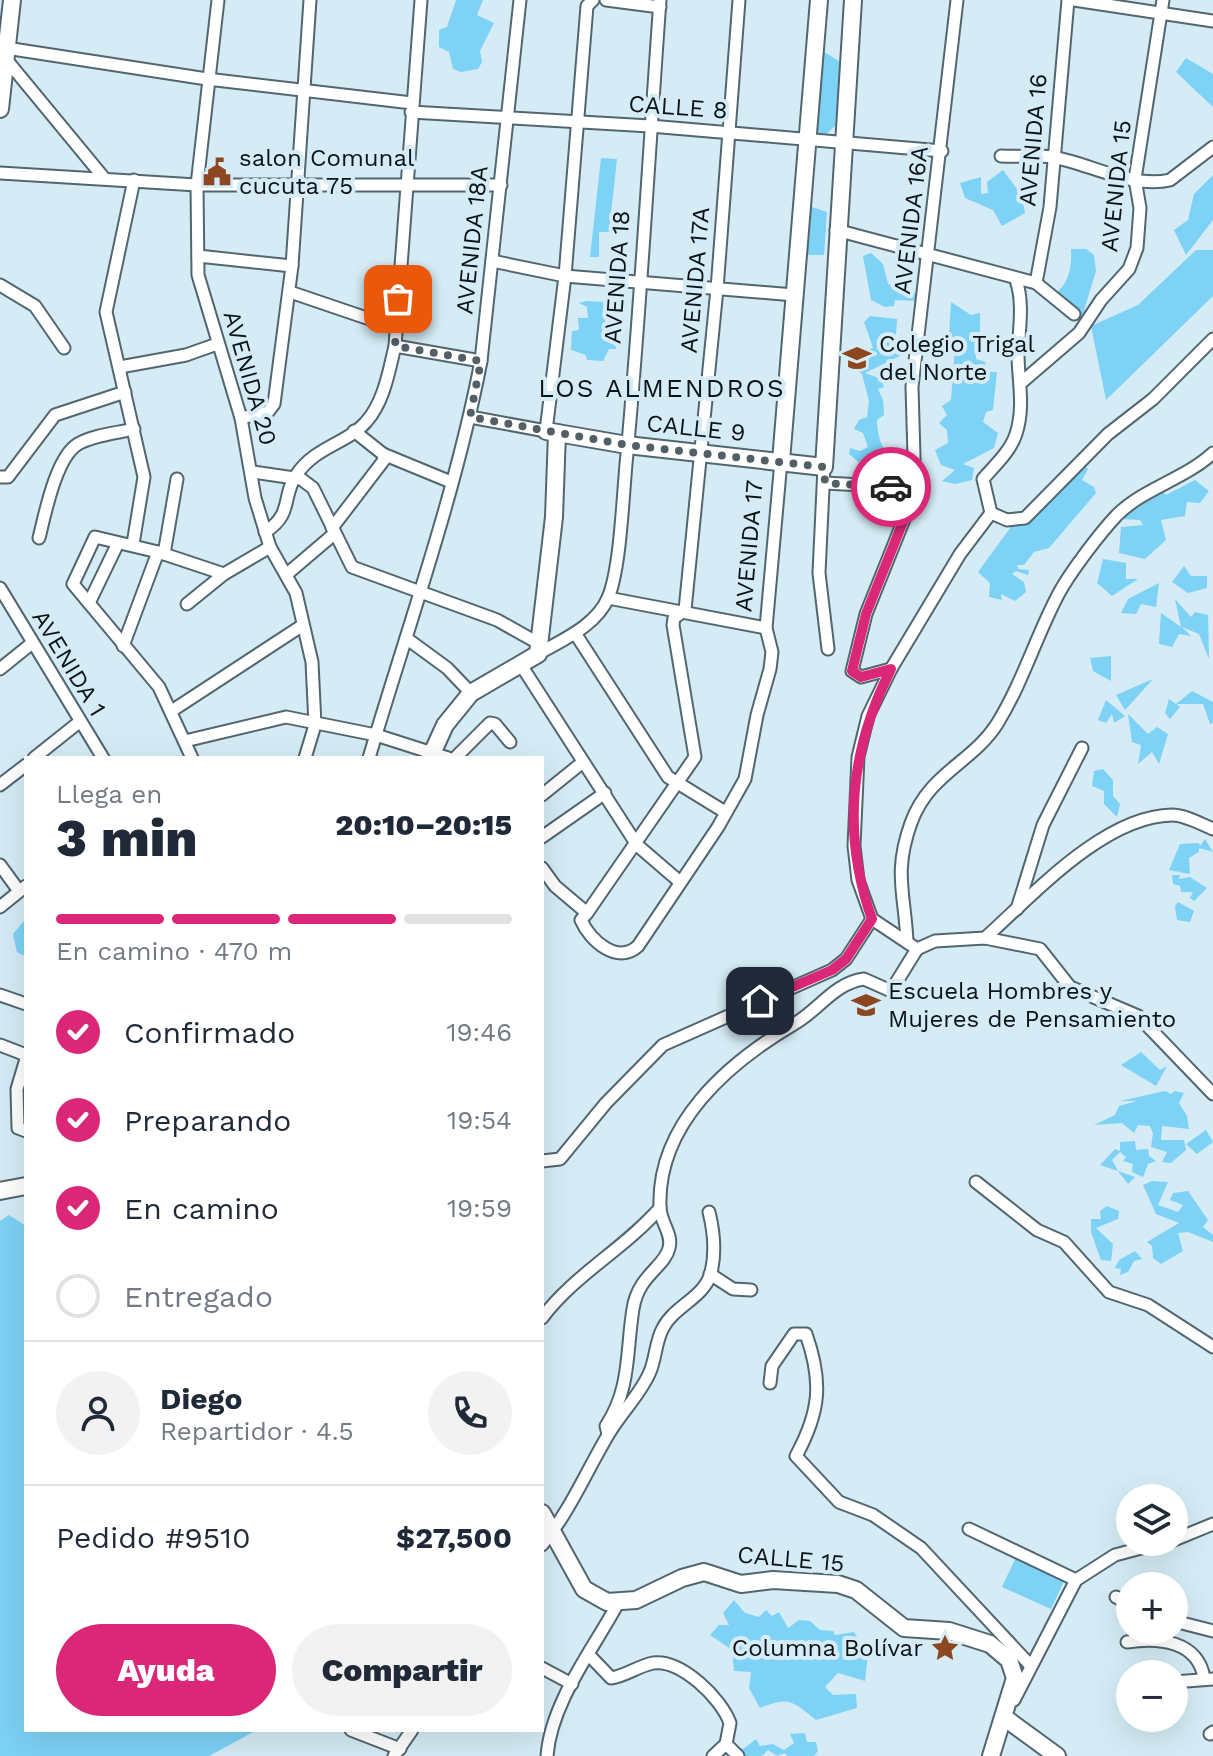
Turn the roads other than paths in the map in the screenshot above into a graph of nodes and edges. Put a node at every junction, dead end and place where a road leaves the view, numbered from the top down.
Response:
1 (12, 0) edge
2 (218, 0) edge
3 (310, 0) edge
4 (421, 0) edge
5 (520, 0) edge
6 (593, 0) edge
7 (606, 0) edge
8 (739, 0) edge
9 (819, 0) edge
10 (853, 0) edge
11 (957, 0) edge
12 (1071, 0) edge
13 (1163, 0) edge
14 (660, 3) edge
15 (1161, 15) junction
16 (1213, 21) edge
17 (6, 53) junction
18 (207, 79) junction
19 (303, 89) junction
20 (412, 108) junction
21 (0, 109) edge
22 (508, 118) junction
23 (576, 123) junction
24 (650, 126) junction
25 (729, 133) junction
26 (807, 138) junction
27 (842, 140) junction
28 (1213, 147) edge
29 (942, 151) junction
30 (1001, 156) dead end
31 (1051, 157) junction
32 (0, 173) edge
33 (104, 178) junction
34 (1135, 179) junction
35 (134, 180) junction
36 (405, 184) junction
37 (197, 185) junction
38 (501, 185) junction
39 (295, 186) junction
40 (836, 230) junction
41 (930, 255) junction
42 (198, 256) junction
43 (492, 261) junction
44 (292, 266) junction
45 (565, 276) junction
46 (1016, 280) junction
47 (642, 283) junction
48 (1036, 283) junction
49 (0, 285) edge
50 (717, 289) junction
51 (290, 292) junction
52 (794, 295) junction
53 (1074, 314) dead end
54 (396, 328) junction
55 (1213, 339) edge
56 (217, 344) junction
57 (395, 346) junction
58 (64, 348) dead end
59 (481, 361) junction
60 (120, 367) junction
61 (1022, 382) junction
62 (125, 392) junction
63 (470, 417) junction
64 (241, 418) junction
65 (134, 429) junction
66 (354, 431) junction
67 (552, 432) junction
68 (627, 445) junction
69 (701, 451) junction
70 (1213, 453) edge
71 (383, 454) junction
72 (781, 461) junction
73 (253, 472) junction
74 (824, 475) junction
75 (0, 477) edge
76 (294, 477) junction
77 (177, 479) dead end
78 (451, 482) junction
79 (915, 492) junction
80 (991, 513) junction
81 (333, 531) junction
82 (265, 532) junction
83 (39, 538) dead end
84 (118, 543) junction
85 (133, 544) junction
86 (270, 547) junction
87 (161, 553) junction
88 (224, 574) junction
89 (287, 574) junction
90 (0, 588) edge
91 (423, 591) junction
92 (608, 598) junction
93 (89, 603) junction
94 (187, 604) dead end
95 (685, 610) junction
96 (303, 625) junction
97 (766, 628) junction
98 (575, 633) junction
99 (406, 638) junction
100 (31, 644) junction
101 (123, 646) junction
102 (538, 648) junction
103 (828, 649) dead end
104 (521, 665) junction
105 (0, 669) edge
106 (891, 669) junction
107 (471, 693) junction
108 (173, 710) junction
109 (78, 723) junction
110 (315, 725) junction
111 (376, 735) junction
112 (185, 741) junction
113 (510, 742) dead end
114 (1082, 748) dead end
115 (37, 756) edge
116 (102, 756) edge
117 (191, 756) edge
118 (306, 756) edge
119 (370, 756) edge
120 (437, 756) edge
121 (457, 756) edge
122 (583, 762) junction
123 (24, 767) edge
124 (677, 782) junction
125 (0, 785) edge
126 (544, 793) edge
127 (605, 793) junction
128 (725, 812) junction
129 (1213, 829) edge
130 (544, 836) edge
131 (637, 845) junction
132 (0, 865) edge
133 (544, 870) edge
134 (680, 882) junction
135 (22, 889) edge
136 (0, 907) edge
137 (1017, 909) junction
138 (587, 913) junction
139 (872, 919) junction
140 (985, 938) junction
141 (912, 946) junction
142 (0, 995) edge
143 (24, 1003) edge
144 (0, 1045) edge
145 (24, 1056) edge
146 (24, 1064) edge
147 (1213, 1094) edge
148 (24, 1130) edge
149 (544, 1161) edge
150 (976, 1182) dead end
151 (24, 1186) edge
152 (0, 1191) edge
153 (660, 1208) junction
154 (709, 1212) dead end
155 (710, 1274) junction
156 (751, 1290) dead end
157 (544, 1315) edge
158 (1213, 1347) edge
159 (770, 1383) dead end
160 (608, 1434) junction
161 (1213, 1524) edge
162 (969, 1529) dead end
163 (1188, 1534) edge
164 (547, 1538) edge
165 (1116, 1555) edge
166 (1076, 1580) junction
167 (618, 1603) junction
168 (1188, 1625) edge
169 (1213, 1631) edge
170 (1171, 1644) edge
171 (589, 1655) junction
172 (1031, 1666) junction
173 (544, 1669) edge
174 (1209, 1678) edge
175 (1188, 1680) edge
176 (572, 1684) junction
177 (1005, 1718) junction
178 (355, 1732) edge
179 (411, 1732) edge
180 (726, 1744) junction
181 (397, 1752) edge
182 (547, 1756) edge
183 (713, 1756) edge
184 (738, 1756) edge
185 (991, 1756) edge
186 (1057, 1756) edge

1 - 17 main road
2 - 18 street, AVENIDA 20
3 - 19 street
4 - 20 street
5 - 22 street, AVENIDA 18A
6 - 23 street
7 - 14 street
8 - 25 street, AVENIDA 17A
9 - 26 main road, AVENIDA 17
10 - 27 main road
11 - 29 street, AVENIDA 16A
12 - 15 street
12 - 31 street, AVENIDA 16
13 - 15 street, AVENIDA 15
14 - 24 street, AVENIDA 18
15 - 16 street
15 - 34 street, AVENIDA 15
17 - 18 street, CALLE 8
17 - 21 main road
17 - 33 street
18 - 19 street, CALLE 8
18 - 37 street, AVENIDA 20
19 - 20 street, CALLE 8
19 - 39 street
20 - 22 street, CALLE 8
20 - 36 street
22 - 23 street, CALLE 8
22 - 38 street, AVENIDA 18A
23 - 24 street, CALLE 8
23 - 45 street
24 - 25 street, CALLE 8
24 - 47 street, AVENIDA 18
25 - 26 street, CALLE 8
25 - 50 street, AVENIDA 17A
26 - 27 street, CALLE 8
26 - 52 main road, AVENIDA 17
27 - 29 street, CALLE 8
27 - 40 main road
28 - 34 street
29 - 41 street, AVENIDA 16A
30 - 31 street
31 - 34 street
31 - 48 street, AVENIDA 16
32 - 33 street
33 - 35 street
34 - 61 street, AVENIDA 15
35 - 37 street
35 - 60 street
36 - 38 street
36 - 39 street
36 - 54 street
37 - 39 street
37 - 42 street, AVENIDA 20
38 - 43 street, AVENIDA 18A
39 - 44 street
40 - 41 street
40 - 74 main road
41 - 46 street
41 - 79 street, AVENIDA 16A
42 - 44 street
42 - 56 street, AVENIDA 20
43 - 45 street
43 - 59 street, AVENIDA 18A
44 - 51 street
45 - 47 street
45 - 67 street
46 - 48 street
46 - 61 street
47 - 50 street
47 - 68 street, AVENIDA 18
48 - 53 street
49 - 58 street
50 - 52 street
50 - 69 street, AVENIDA 17A
51 - 54 street
51 - 64 street
52 - 72 main road, AVENIDA 17
54 - 57 street
55 - 80 street
56 - 60 street
56 - 64 street, AVENIDA 20
57 - 59 street
57 - 66 street
59 - 63 street, AVENIDA 18A
60 - 62 street
61 - 80 street
62 - 65 street
62 - 75 street
63 - 67 street, CALLE 9
63 - 78 street, AVENIDA 18A
64 - 73 street, AVENIDA 20
65 - 83 street
65 - 85 street
66 - 71 street
66 - 76 street
67 - 68 main road, CALLE 9
67 - 102 main road
68 - 69 main road, CALLE 9
68 - 92 street, AVENIDA 18
69 - 72 main road, CALLE 9
69 - 95 street, AVENIDA 17A
70 - 141 street
71 - 78 street
71 - 81 street
72 - 74 main road, CALLE 9
72 - 97 street, AVENIDA 17
73 - 76 street
73 - 82 street, AVENIDA 20
74 - 79 street
74 - 103 street
76 - 81 street
76 - 82 street
77 - 87 street
78 - 91 street, AVENIDA 18A
79 - 106 street
80 - 106 street
81 - 89 street
81 - 91 street
82 - 86 street, AVENIDA 20
84 - 85 street
84 - 93 street
84 - 93 street
85 - 87 street
86 - 88 street
86 - 89 street, AVENIDA 20
87 - 88 street
87 - 101 street
88 - 94 street
89 - 96 street, AVENIDA 20
90 - 100 street, AVENIDA 1
91 - 99 street, AVENIDA 18A
91 - 102 street
92 - 95 street
92 - 98 street
93 - 101 street
95 - 97 street
95 - 124 street, AVENIDA 17A
96 - 108 street
96 - 110 street, AVENIDA 20
97 - 128 street, AVENIDA 17
98 - 102 street
98 - 124 street
99 - 107 street
99 - 111 street, AVENIDA 18A
100 - 105 street
100 - 109 street, AVENIDA 1
101 - 108 street
102 - 104 main road
104 - 107 main road
104 - 122 street
106 - 139 street
107 - 120 main road
108 - 112 street
109 - 115 street
109 - 116 street, AVENIDA 1
110 - 111 street
110 - 112 street
110 - 118 street, AVENIDA 20
111 - 119 street, AVENIDA 18A
111 - 120 street
112 - 117 street
113 - 121 street
114 - 137 street
122 - 126 street
122 - 127 street
123 - 125 street
124 - 128 street
124 - 131 street, AVENIDA 17A
127 - 130 street
127 - 131 street
128 - 134 street, AVENIDA 17
129 - 137 street
131 - 134 street
131 - 138 street, AVENIDA 17A
132 - 135 street
133 - 138 street
134 - 138 street, AVENIDA 17
135 - 136 street
137 - 140 street
139 - 141 street
139 - 149 street
140 - 141 street
140 - 147 street
141 - 153 street
142 - 143 street
144 - 145 street
146 - 148 street
150 - 158 street
151 - 152 main road
153 - 157 street
153 - 160 street
154 - 155 street
155 - 156 street
155 - 160 street
159 - 172 street
160 - 164 street
161 - 163 street
162 - 166 street
164 - 167 main road
165 - 166 street
166 - 172 street
167 - 171 street
167 - 177 main road, CALLE 15
168 - 169 street
170 - 174 street
171 - 176 street
171 - 180 street
172 - 177 street
173 - 176 street
174 - 175 street
176 - 182 street
177 - 185 main road, CALLE 15
177 - 186 main road
178 - 181 street
179 - 181 street
180 - 183 street
180 - 184 street

